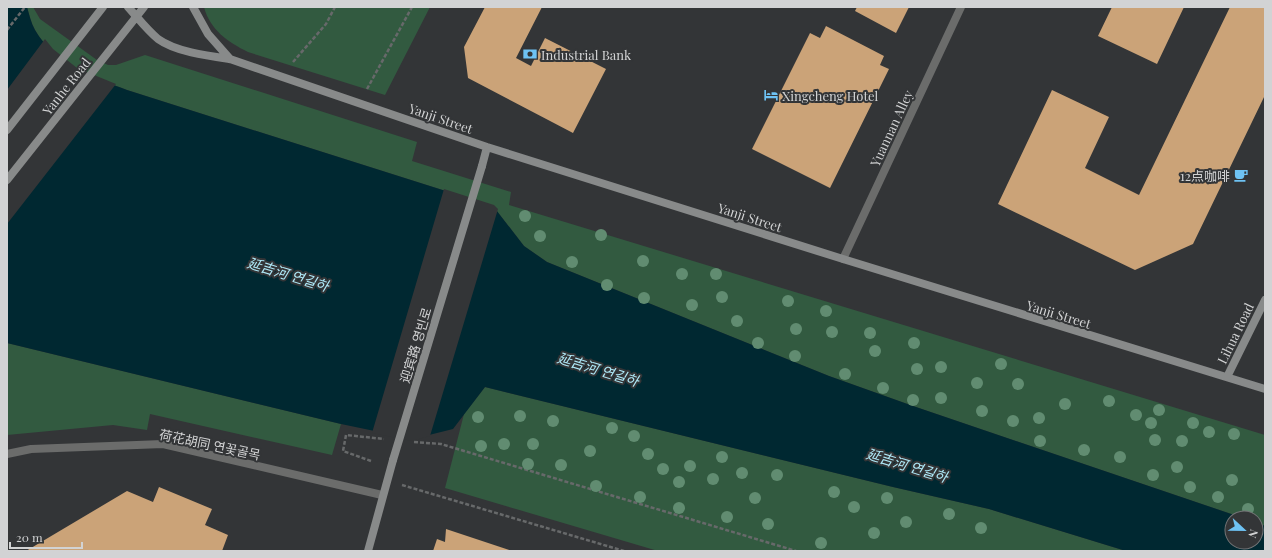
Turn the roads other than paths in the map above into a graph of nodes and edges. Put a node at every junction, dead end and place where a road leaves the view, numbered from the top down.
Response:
1 (128, 7) edge
2 (144, 7) edge
3 (193, 7) edge
4 (961, 7) edge
5 (102, 8) edge
6 (137, 16) junction
7 (230, 59) junction
8 (7, 130) edge
9 (487, 147) junction
10 (7, 180) edge
11 (843, 259) junction
12 (1265, 300) edge
13 (1227, 377) junction
14 (1265, 389) edge
15 (7, 454) edge
16 (382, 495) junction
17 (368, 551) edge

1 - 6 street, Yanji Street
2 - 6 street, Yanhe Road
3 - 7 street, Yanji Street
4 - 11 street, Yuannan Alley
5 - 8 street, Yanhe Road
6 - 7 street, Yanji Street
6 - 10 street, Yanhe Road
7 - 9 street, Yanji Street
9 - 11 street, Yanji Street
9 - 16 street, 迎宾路 영빈로, bridge
11 - 13 street, Yanji Street
12 - 13 street, Lihua Road
13 - 14 street, Yanji Street
15 - 16 street, 荷花胡同 연꽃골목
16 - 17 street, 迎宾路 영빈로

